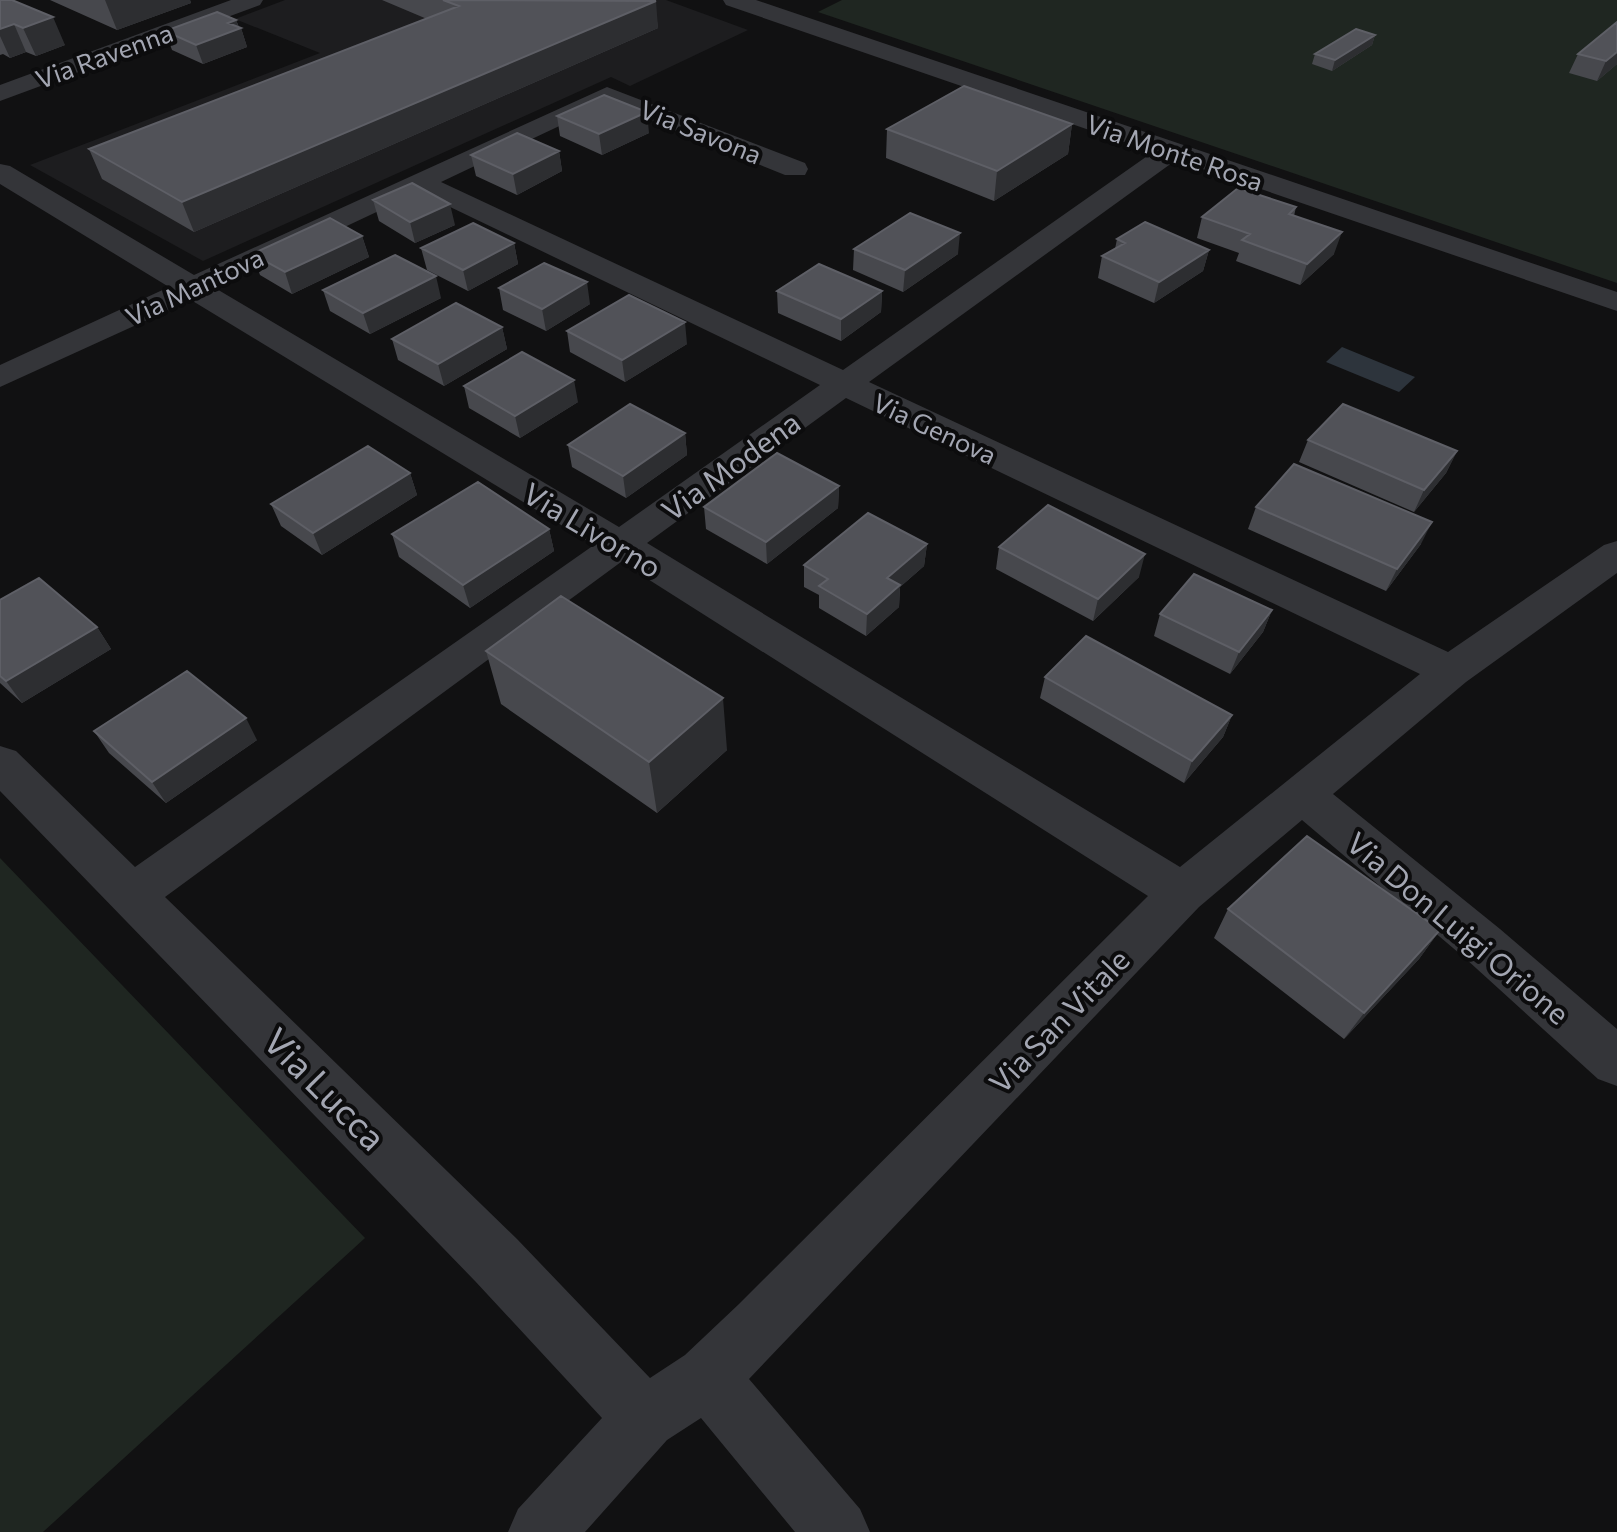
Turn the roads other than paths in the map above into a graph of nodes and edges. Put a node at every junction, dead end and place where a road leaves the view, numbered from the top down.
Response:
1 (252, 0) edge
2 (734, 0) edge
3 (0, 94) edge
4 (607, 94) joint
5 (1172, 151) junction
6 (795, 169) dead end
7 (0, 172) edge
8 (419, 182) junction
9 (192, 286) junction
10 (1617, 302) edge
11 (0, 377) edge
12 (841, 383) junction
13 (622, 545) junction
14 (1617, 554) edge
15 (1451, 671) junction
16 (0, 763) edge
17 (1300, 793) junction
18 (1182, 893) junction
19 (133, 894) junction
20 (1617, 1062) edge
21 (707, 1377) junction
22 (645, 1418) junction
23 (541, 1532) edge
24 (837, 1532) edge

1 - 3 street, Via Ravenna
2 - 5 street, Via Monte Rosa
4 - 6 street, Via Savona
4 - 8 street, Via Mantova
5 - 10 street, Via Monte Rosa
5 - 12 street, Via Modena
7 - 9 street, Via Livorno
8 - 9 street, Via Mantova
8 - 12 street, Via Genova
9 - 11 street, Via Mantova
9 - 13 street, Via Livorno
12 - 13 street, Via Modena
12 - 15 street, Via Genova
13 - 18 street, Via Livorno
13 - 19 street, Via Modena
14 - 15 street, Via San Vitale
15 - 17 street, Via San Vitale
16 - 19 street, Via Lucca
17 - 18 street, Via San Vitale
17 - 20 street, Via Don Luigi Orione
18 - 21 street, Via San Vitale
19 - 22 street, Via Lucca
21 - 22 street, Via San Vitale
21 - 24 street
22 - 23 street, Via San Vitale

